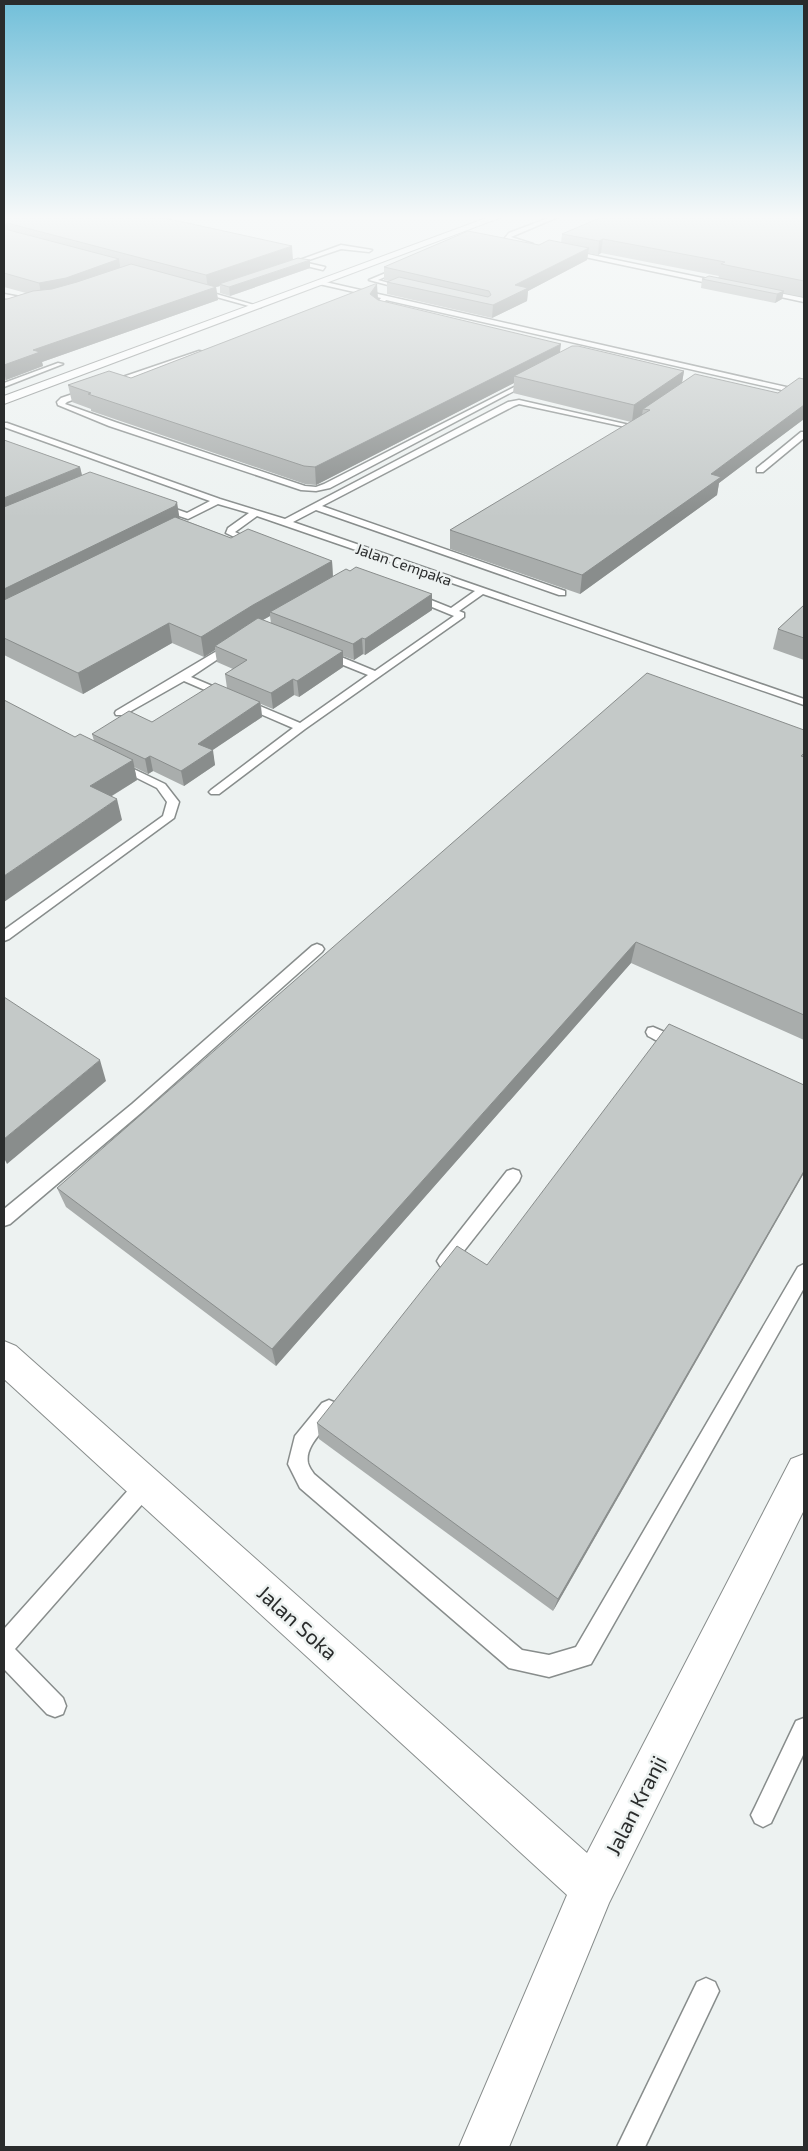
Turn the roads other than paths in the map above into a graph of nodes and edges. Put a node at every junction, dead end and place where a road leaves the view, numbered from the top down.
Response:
1 (230, 317) edge
2 (466, 317) edge
3 (213, 347) edge
4 (60, 364) edge
5 (538, 378) edge
6 (4, 385) edge
7 (804, 387) edge
8 (800, 392) edge
9 (4, 400) edge
10 (4, 425) edge
11 (622, 432) edge
12 (804, 434) edge
13 (760, 470) dead end
14 (217, 501) junction
15 (150, 502) edge
16 (316, 507) junction
17 (255, 513) junction
18 (286, 522) junction
19 (267, 548) edge
20 (463, 559) junction
21 (436, 575) junction
22 (481, 591) junction
23 (562, 593) edge
24 (407, 594) edge
25 (453, 611) junction
26 (244, 637) edge
27 (314, 650) edge
28 (377, 675) junction
29 (183, 677) junction
30 (804, 702) edge
31 (120, 713) dead end
32 (301, 727) junction
33 (111, 761) edge
34 (215, 792) dead end
35 (4, 936) edge
36 (317, 949) dead end
37 (653, 1032) dead end
38 (689, 1049) edge
39 (513, 1176) dead end
40 (4, 1218) edge
41 (804, 1272) edge
42 (432, 1278) edge
43 (4, 1357) edge
44 (339, 1396) edge
45 (804, 1472) edge
46 (146, 1485) junction
47 (4, 1645) edge
48 (4, 1654) edge
49 (55, 1706) dead end
50 (804, 1729) edge
51 (763, 1815) dead end
52 (593, 1888) junction
53 (706, 1991) dead end
54 (484, 2147) edge
55 (631, 2147) edge

1 - 9 street
2 - 8 lane
3 - 5 lane
4 - 6 lane
7 - 8 lane
10 - 14 lane, Jalan Cempaka
11 - 16 lane
12 - 13 lane
14 - 15 lane
14 - 17 lane, Jalan Cempaka
16 - 18 lane
16 - 20 lane
17 - 18 lane, Jalan Cempaka
17 - 19 lane
18 - 21 lane, Jalan Cempaka
20 - 21 lane
20 - 23 lane
21 - 22 lane, Jalan Cempaka
22 - 25 lane
22 - 30 lane, Jalan Cempaka
24 - 25 lane
25 - 28 lane
26 - 29 lane
27 - 28 lane
28 - 32 lane
29 - 31 lane
29 - 32 lane
32 - 34 lane
33 - 35 lane
36 - 40 lane
37 - 38 lane
39 - 42 lane
41 - 44 lane
43 - 46 street, Jalan Soka
45 - 52 street, Jalan Kranji
46 - 47 lane
46 - 52 street, Jalan Soka
48 - 49 lane
50 - 51 lane
52 - 54 street, Jalan Kranji
53 - 55 lane

